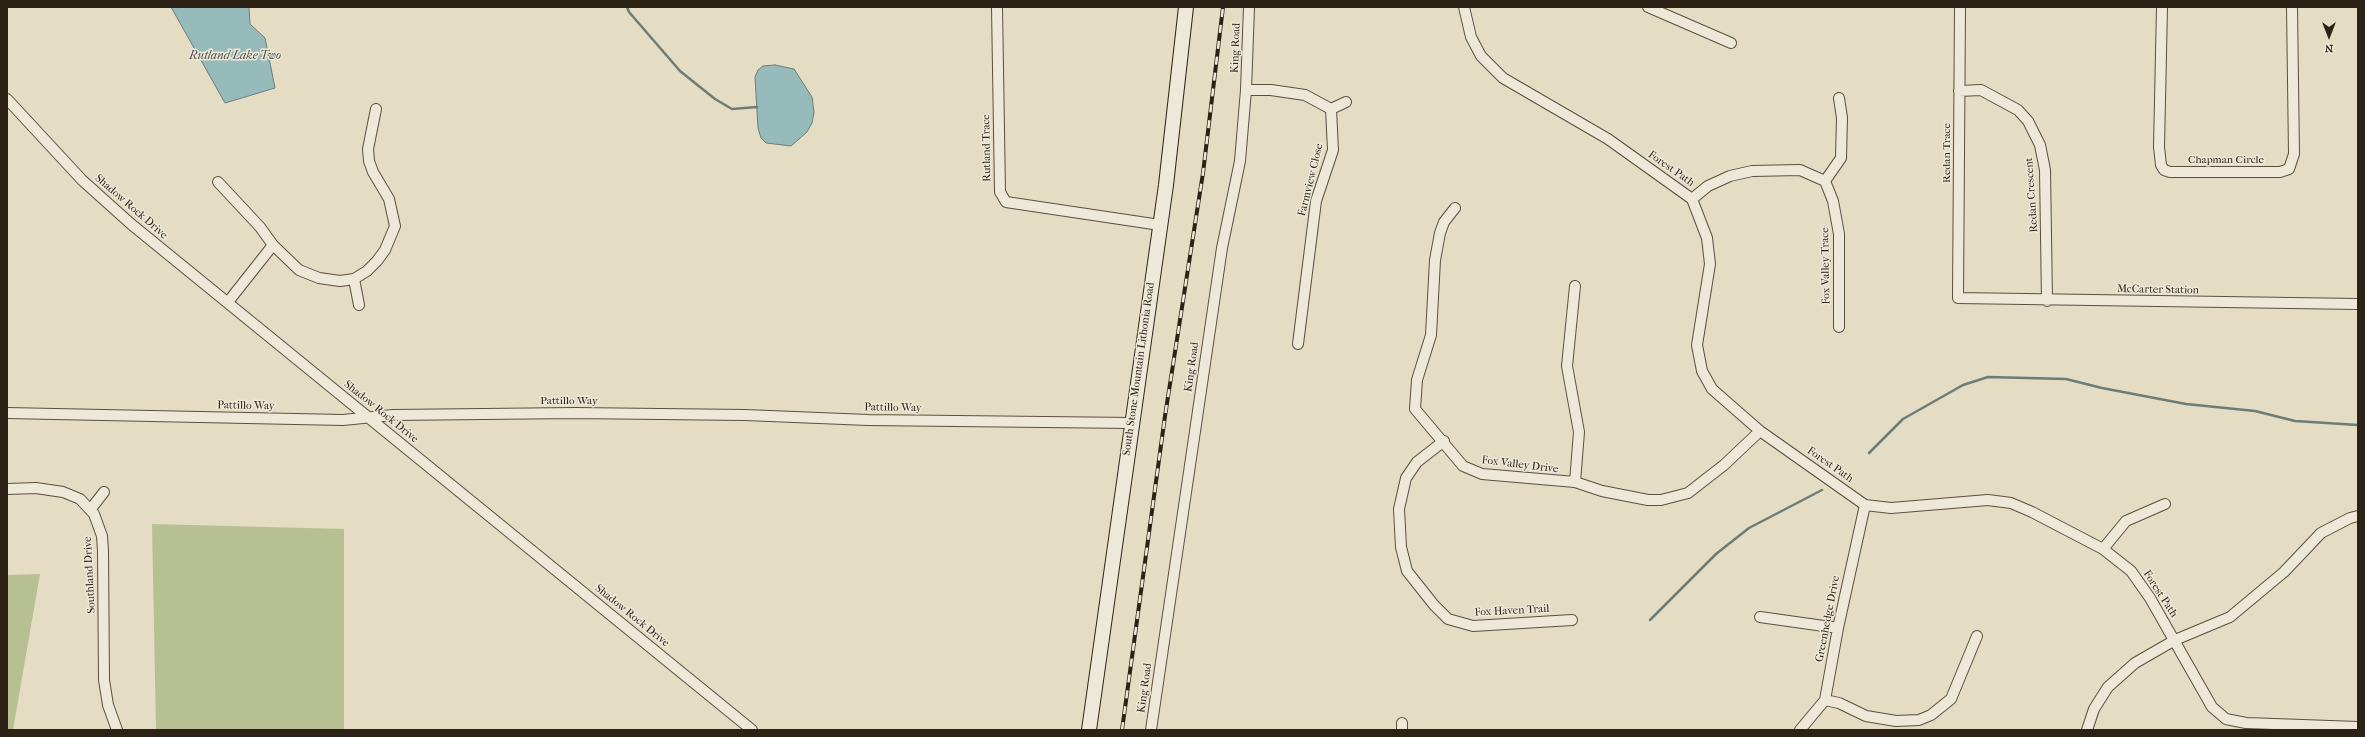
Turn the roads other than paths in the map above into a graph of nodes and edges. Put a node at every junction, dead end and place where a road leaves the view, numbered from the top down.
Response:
1 (997, 7) edge
2 (1186, 7) edge
3 (1249, 7) edge
4 (1464, 7) edge
5 (1648, 7) edge
6 (1960, 7) edge
7 (2162, 7) edge
8 (2292, 7) edge
9 (1731, 43) dead end
10 (1246, 90) junction
11 (1959, 91) junction
12 (1839, 98) dead end
13 (7, 99) edge
14 (1346, 102) dead end
15 (376, 109) dead end
16 (1331, 109) junction
17 (1825, 181) junction
18 (218, 182) dead end
19 (1692, 199) junction
20 (1455, 208) dead end
21 (1160, 225) junction
22 (273, 245) junction
23 (354, 278) junction
24 (1575, 286) dead end
25 (1958, 298) joint
26 (2047, 301) junction
27 (228, 302) junction
28 (2358, 304) edge
29 (359, 306) dead end
30 (1839, 327) dead end
31 (1298, 344) dead end
32 (7, 413) edge
33 (369, 417) junction
34 (1132, 423) junction
35 (1760, 431) junction
36 (1444, 442) junction
37 (1575, 482) junction
38 (7, 489) edge
39 (104, 492) dead end
40 (2165, 504) dead end
41 (1865, 505) junction
42 (90, 510) junction
43 (2358, 516) edge
44 (2103, 549) junction
45 (1760, 617) dead end
46 (1572, 620) dead end
47 (1838, 628) junction
48 (1977, 636) dead end
49 (2175, 640) junction
50 (1825, 700) junction
51 (2358, 727) edge
52 (117, 730) edge
53 (752, 730) edge
54 (1089, 730) edge
55 (1151, 730) edge
56 (1800, 730) edge
57 (2086, 730) edge

1 - 21 street, Rutland Trace
2 - 21 main road, South Stone Mountain Lithonia Road
3 - 10 street, King Road
4 - 19 street, Forest Path
5 - 9 street
6 - 11 street, Redan Trace
7 - 8 street, Chapman Circle
10 - 16 street
10 - 55 street, King Road
11 - 25 street, Redan Trace
11 - 26 street, Redan Crescent
12 - 17 street
13 - 27 street, Shadow Rock Drive
14 - 16 street
15 - 23 street
16 - 31 street, Farmview Close
17 - 19 street
17 - 30 street, Fox Valley Trace
18 - 22 street
19 - 35 street, Forest Path
20 - 36 street, Fox Valley Drive
21 - 34 main road, South Stone Mountain Lithonia Road
22 - 23 street
22 - 27 street
23 - 29 street
24 - 37 street
25 - 26 street, McCarter Station
26 - 28 street, McCarter Station
27 - 33 street, Shadow Rock Drive
32 - 33 street, Pattillo Way
33 - 34 street, Pattillo Way
33 - 53 street, Shadow Rock Drive
34 - 54 main road, South Stone Mountain Lithonia Road
35 - 37 street, Fox Valley Drive
35 - 41 street, Forest Path
36 - 37 street, Fox Valley Drive
36 - 46 street, Fox Haven Trail
38 - 42 street, Southland Drive
39 - 42 street
40 - 44 street
41 - 44 street, Forest Path
41 - 47 street, Greenhedge Drive
42 - 52 street, Southland Drive
43 - 49 street
44 - 49 street, Forest Path
45 - 47 street
47 - 50 street, Greenhedge Drive
48 - 50 street
49 - 51 street, Forest Path
49 - 57 street
50 - 56 street, Greenhedge Drive

